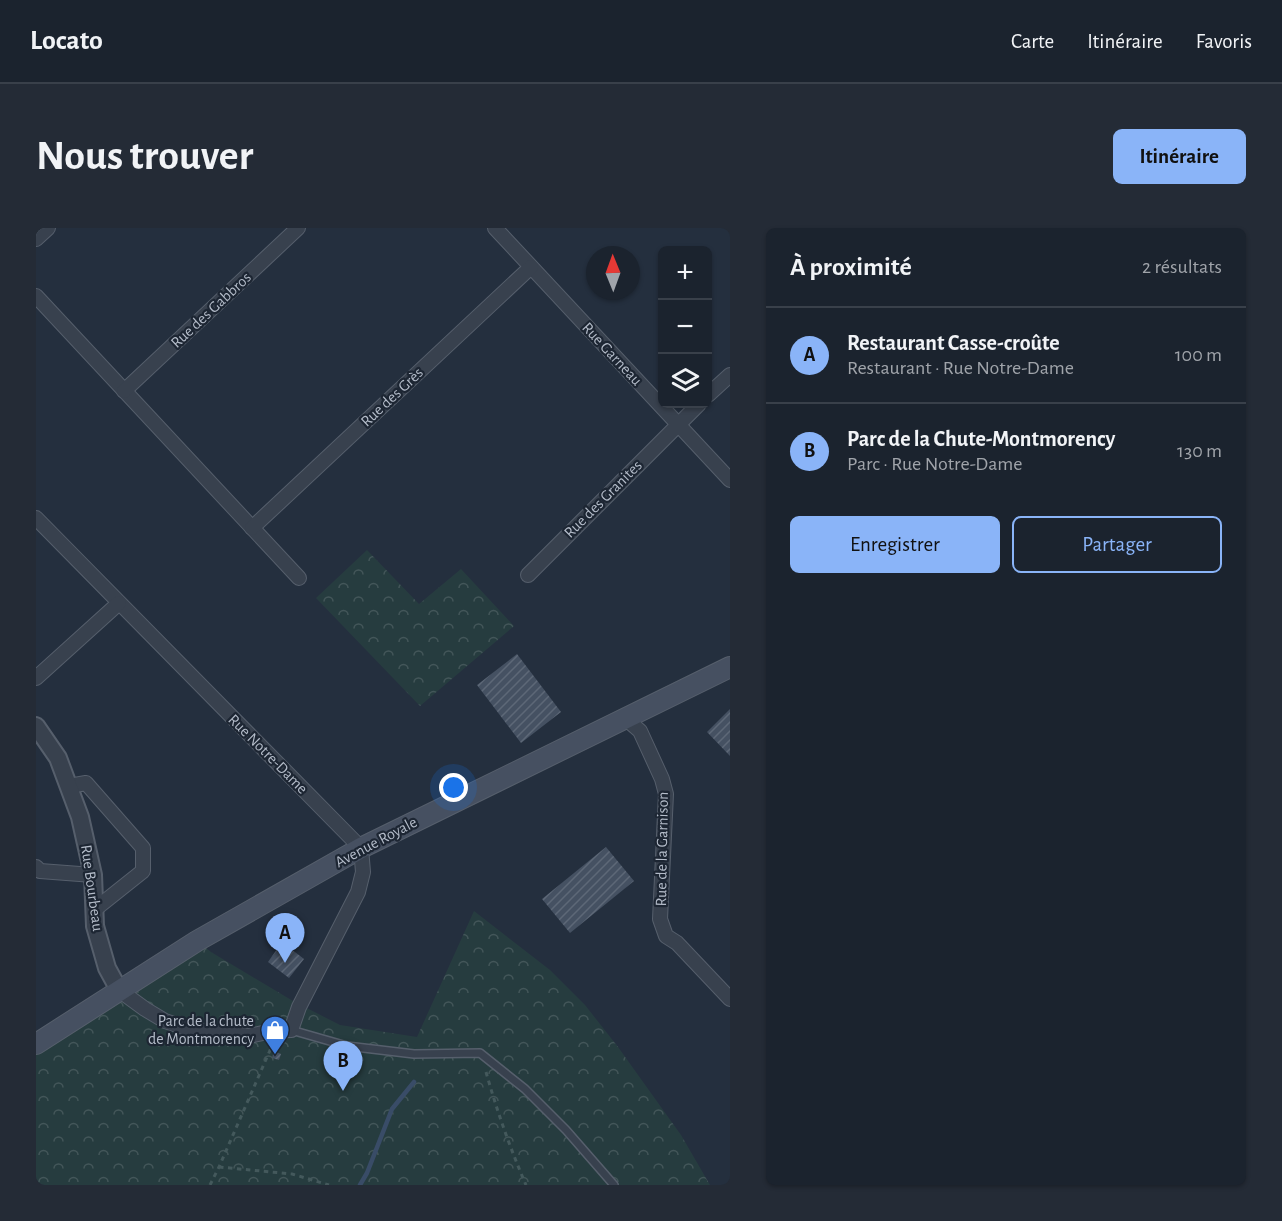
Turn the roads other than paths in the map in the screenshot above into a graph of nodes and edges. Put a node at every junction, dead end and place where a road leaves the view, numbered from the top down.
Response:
1 (48, 228) edge
2 (298, 228) edge
3 (495, 228) edge
4 (36, 239) edge
5 (531, 267) junction
6 (36, 296) edge
7 (730, 375) edge
8 (124, 391) junction
9 (712, 391) edge
10 (695, 408) edge
11 (678, 424) junction
12 (730, 480) edge
13 (36, 518) edge
14 (252, 528) junction
15 (528, 575) dead end
16 (299, 578) dead end
17 (119, 603) junction
18 (730, 667) edge
19 (36, 678) edge
20 (625, 718) junction
21 (36, 726) edge
22 (69, 786) junction
23 (361, 848) junction
24 (36, 867) edge
25 (93, 875) junction
26 (94, 910) junction
27 (120, 990) junction
28 (730, 999) edge
29 (291, 1030) junction
30 (36, 1044) edge
31 (614, 1185) edge

1 - 4 street
2 - 8 street, Rue des Gabbros
3 - 5 street, Rue Garneau
5 - 11 street, Rue Garneau
5 - 14 street, Rue des Grès
6 - 8 street
7 - 9 street
8 - 14 street
10 - 11 street, Rue des Granites
11 - 12 street, Rue Garneau
11 - 15 street, Rue des Granites
13 - 17 street, Rue Notre-Dame
14 - 16 street
17 - 19 street
17 - 23 street, Rue Notre-Dame
18 - 20 main road, Avenue Royale
20 - 23 main road, Avenue Royale
20 - 28 street, Rue de la Garnison
21 - 22 street, Rue Bourbeau
22 - 25 street, Rue Bourbeau
22 - 26 street
23 - 27 main road, Avenue Royale
23 - 29 street
24 - 25 street
25 - 26 street, Rue Bourbeau
26 - 27 street, Rue Bourbeau
27 - 29 street, Rue Bourbeau
27 - 30 main road, Avenue Royale
29 - 31 lane

